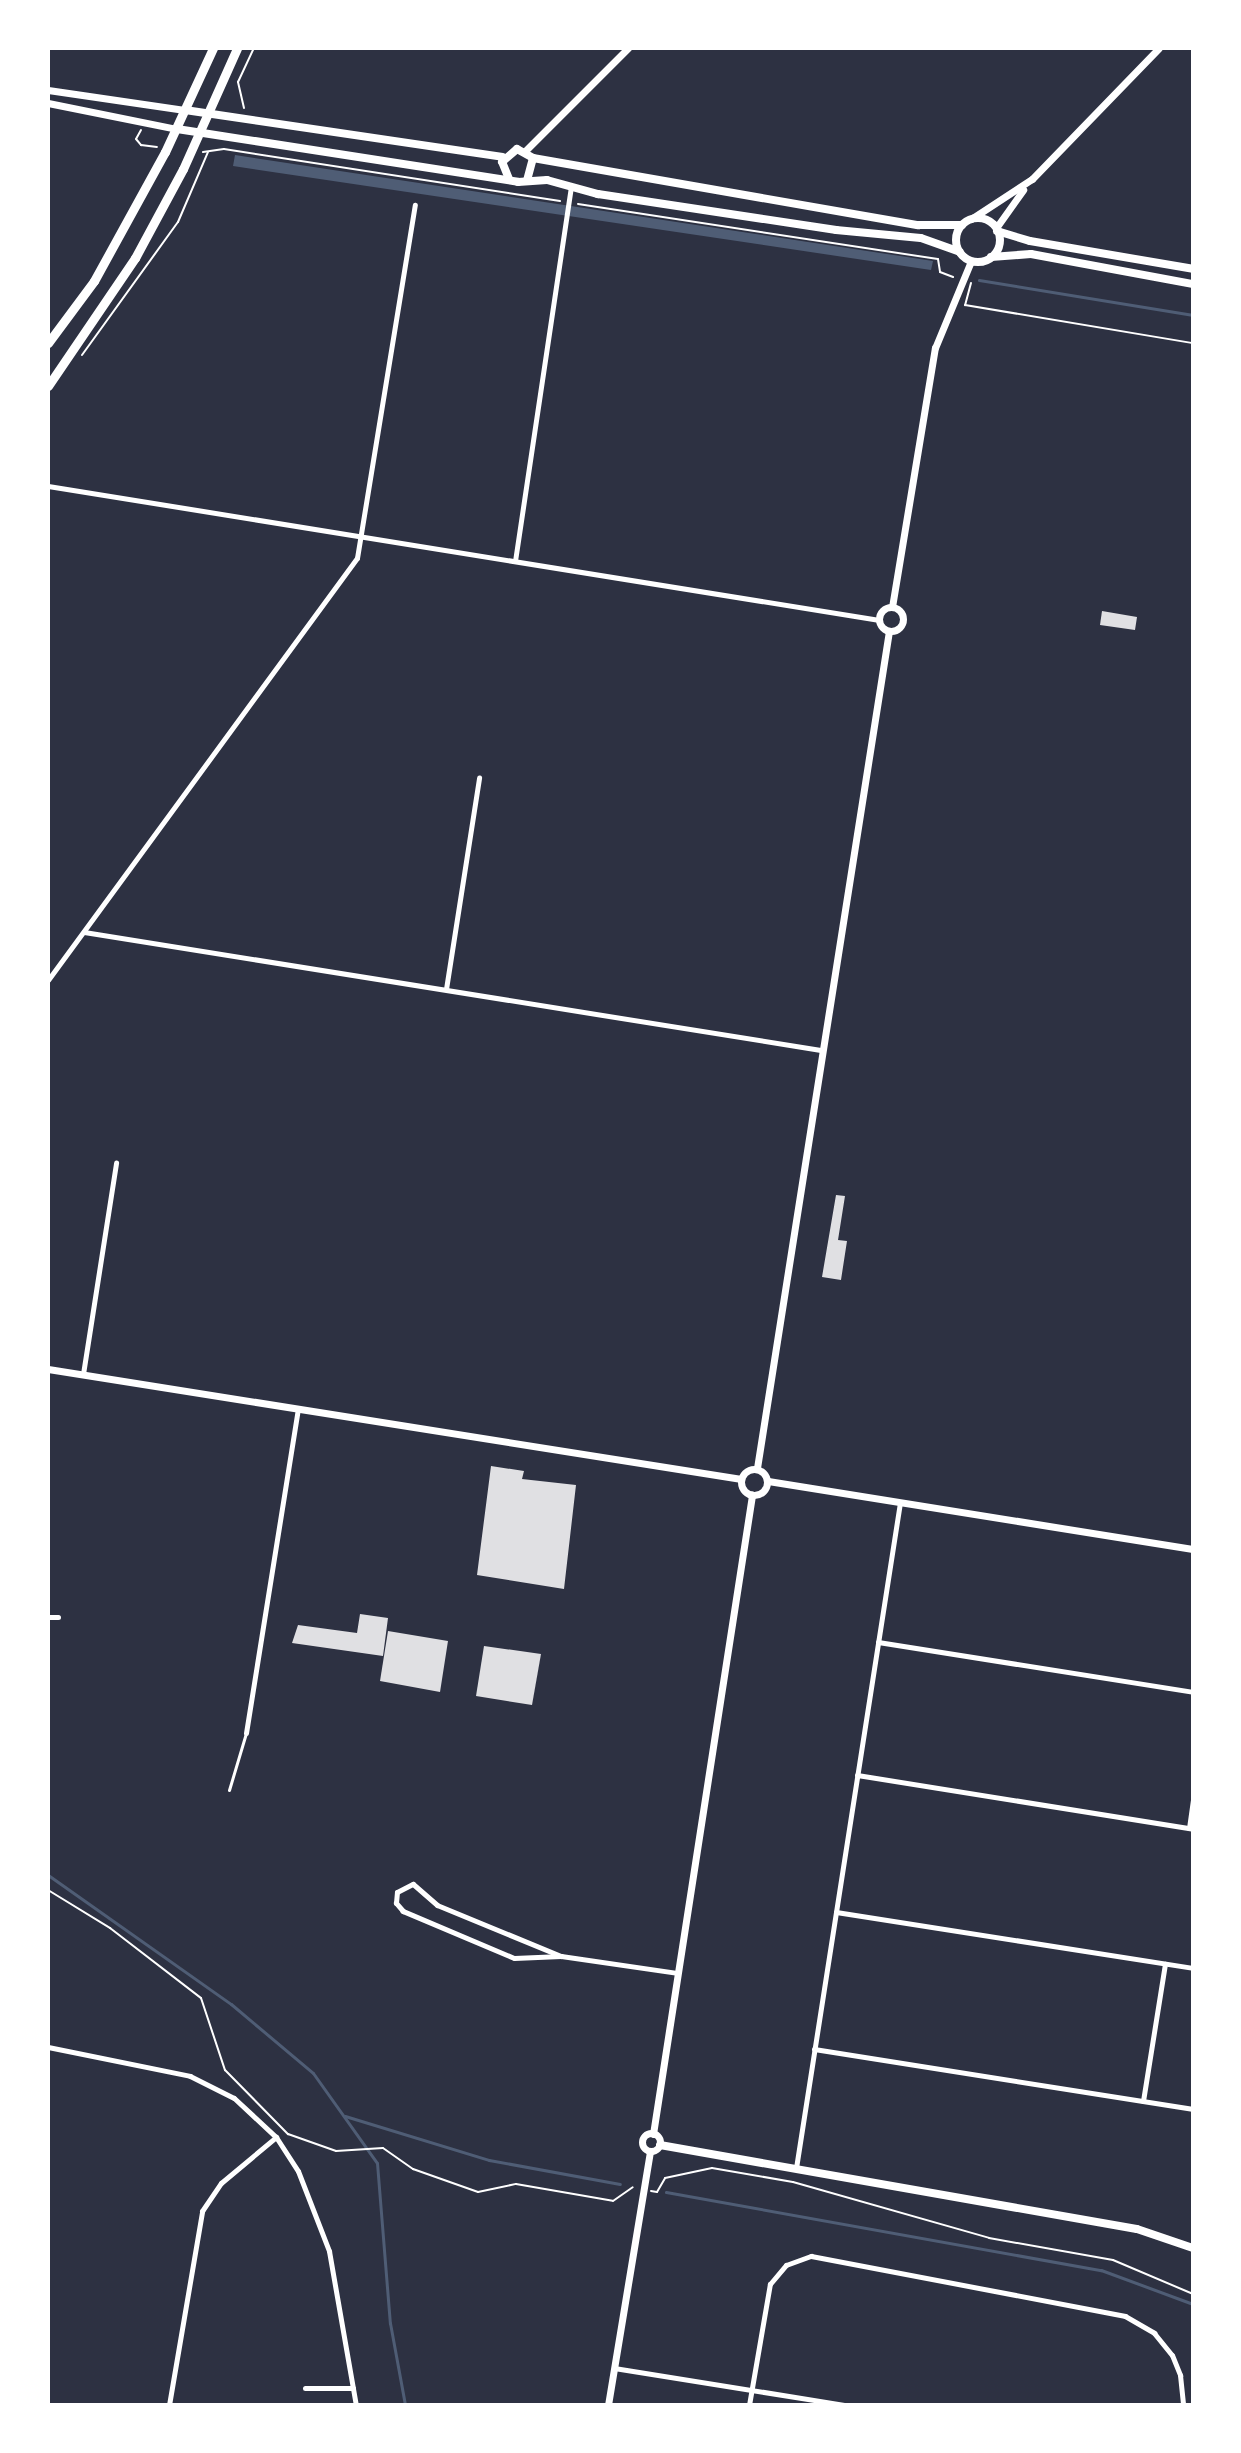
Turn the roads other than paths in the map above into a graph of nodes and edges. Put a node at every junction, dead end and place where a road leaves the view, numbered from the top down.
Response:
1 (213, 48) edge
2 (237, 48) edge
3 (628, 48) edge
4 (1159, 48) edge
5 (48, 90) edge
6 (48, 103) edge
7 (185, 110) junction
8 (208, 113) junction
9 (177, 129) junction
10 (200, 131) junction
11 (525, 151) junction
12 (503, 157) junction
13 (533, 158) junction
14 (1032, 179) junction
15 (509, 180) junction
16 (527, 180) junction
17 (571, 187) junction
18 (415, 205) dead end
19 (971, 219) junction
20 (962, 225) junction
21 (997, 230) junction
22 (960, 252) junction
23 (991, 257) junction
24 (971, 261) junction
25 (1193, 269) edge
26 (1193, 284) edge
27 (48, 343) edge
28 (48, 386) edge
29 (48, 486) edge
30 (362, 537) junction
31 (515, 561) junction
32 (892, 607) junction
33 (879, 620) junction
34 (889, 631) junction
35 (479, 778) dead end
36 (84, 932) junction
37 (48, 980) edge
38 (446, 989) junction
39 (821, 1050) junction
40 (116, 1163) dead end
41 (48, 1369) edge
42 (83, 1374) junction
43 (298, 1408) junction
44 (757, 1468) junction
45 (741, 1479) junction
46 (768, 1481) junction
47 (752, 1495) junction
48 (900, 1502) junction
49 (1193, 1549) edge
50 (48, 1617) edge
51 (58, 1617) dead end
52 (878, 1642) junction
53 (1193, 1692) edge
54 (246, 1733) joint
55 (857, 1775) junction
56 (229, 1790) dead end
57 (1193, 1800) edge
58 (1191, 1828) edge
59 (836, 1912) junction
60 (561, 1956) junction
61 (1165, 1964) junction
62 (1193, 1968) edge
63 (677, 1973) junction
64 (48, 2047) edge
65 (814, 2049) junction
66 (1143, 2101) junction
67 (1193, 2109) edge
68 (653, 2134) junction
69 (276, 2137) junction
70 (660, 2145) junction
71 (650, 2151) junction
72 (796, 2168) junction
73 (1193, 2248) edge
74 (614, 2368) junction
75 (305, 2388) dead end
76 (353, 2388) junction
77 (751, 2390) junction
78 (169, 2405) edge
79 (356, 2405) edge
80 (608, 2405) edge
81 (749, 2405) edge
82 (844, 2405) edge
83 (1183, 2405) edge

1 - 7 main road
2 - 8 main road
3 - 11 street
4 - 14 street
5 - 7 street
6 - 9 street
7 - 8 main road
7 - 9 main road
8 - 10 main road
8 - 12 main road
9 - 10 main road
9 - 27 main road
10 - 15 main road
10 - 28 main road
11 - 12 main road
11 - 13 main road
12 - 15 main road
13 - 16 main road
13 - 20 main road
14 - 19 street
14 - 21 street
15 - 16 main road
16 - 17 main road
17 - 22 main road
17 - 31 street
18 - 30 street
19 - 20 main road
19 - 21 main road
20 - 22 main road
21 - 23 main road
21 - 25 main road
22 - 24 main road
23 - 24 main road
23 - 26 main road
24 - 32 street
29 - 30 street
30 - 31 street
30 - 36 street
31 - 33 street
32 - 33 street
32 - 34 street
33 - 34 street
34 - 39 street
35 - 38 street
36 - 37 street
36 - 38 street
38 - 39 street
39 - 44 street
40 - 42 street
41 - 42 street
42 - 43 street
43 - 45 street
43 - 54 street
44 - 45 street
44 - 46 street
45 - 47 street
46 - 47 street
46 - 48 street
47 - 63 street
48 - 49 street
48 - 52 street
50 - 51 street
52 - 53 street
52 - 55 street
54 - 56 lane
55 - 58 street
55 - 59 street
57 - 58 street
59 - 61 street
59 - 65 street
60 - 60 street
60 - 63 street
61 - 62 street
61 - 66 street
63 - 68 street
64 - 69 street
65 - 66 street
65 - 72 street
66 - 67 street
68 - 70 street
68 - 71 street
69 - 76 street
69 - 78 street
70 - 71 street
70 - 72 main road
71 - 74 street
72 - 73 main road
74 - 77 street
74 - 80 street
75 - 76 street
76 - 79 street
77 - 81 street
77 - 82 street
77 - 83 street

